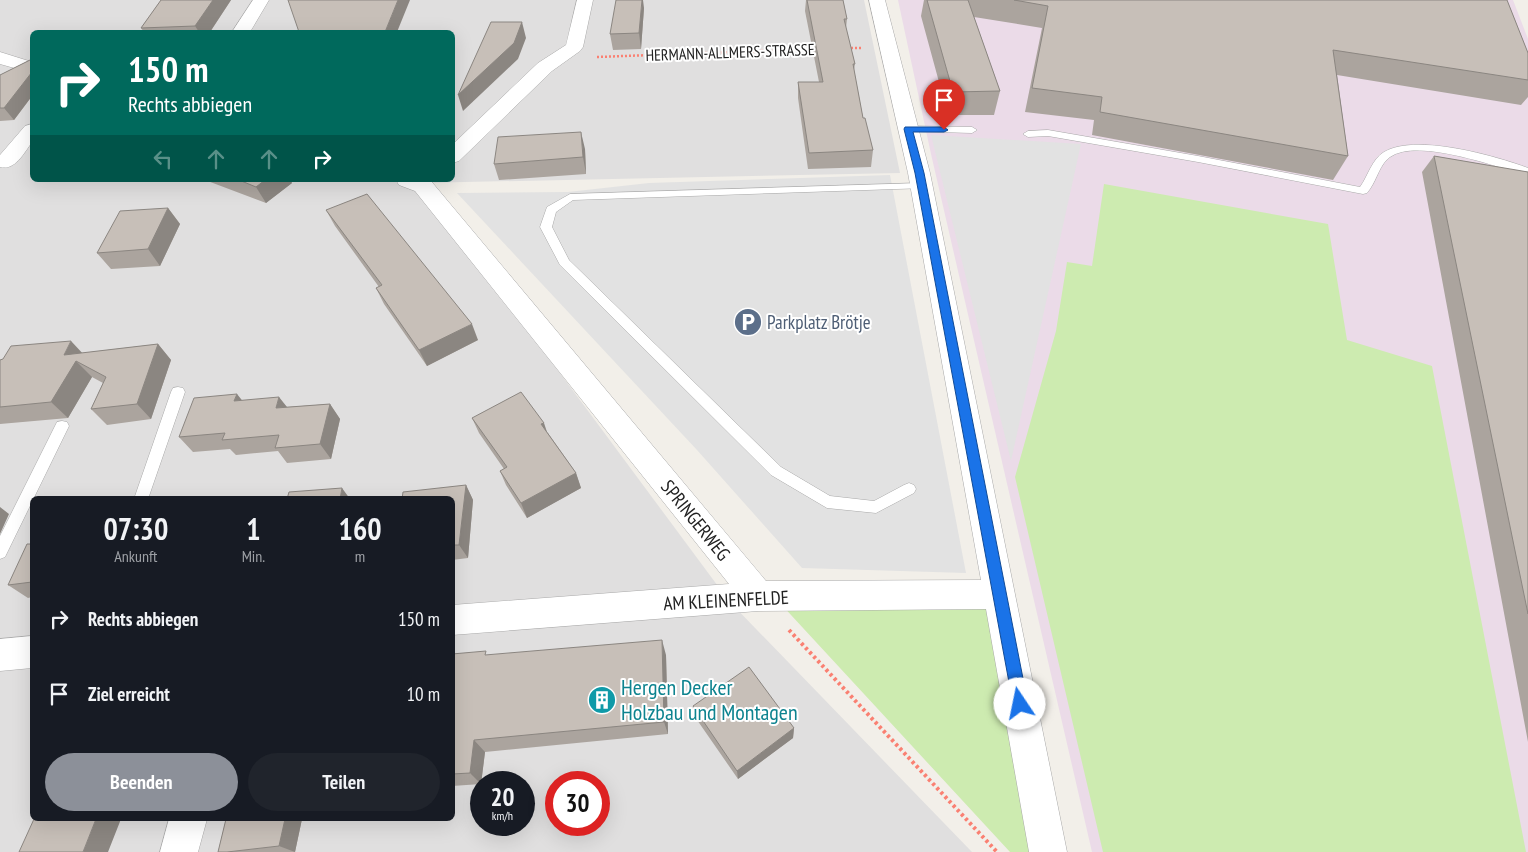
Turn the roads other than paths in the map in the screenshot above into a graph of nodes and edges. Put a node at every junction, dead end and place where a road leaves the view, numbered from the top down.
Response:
1 (261, 0) edge
2 (585, 0) edge
3 (877, 0) edge
4 (243, 30) edge
5 (1, 60) edge
6 (30, 67) edge
7 (908, 129) junction
8 (972, 130) dead end
9 (30, 132) edge
10 (1028, 134) dead end
11 (455, 154) edge
12 (5, 162) dead end
13 (1528, 172) edge
14 (420, 182) edge
15 (922, 186) junction
16 (178, 392) dead end
17 (62, 426) dead end
18 (909, 489) dead end
19 (142, 496) edge
20 (0, 552) edge
21 (1000, 594) junction
22 (758, 596) junction
23 (455, 620) edge
24 (30, 652) edge
25 (0, 654) edge
26 (187, 821) edge
27 (179, 852) edge
28 (1048, 852) edge

1 - 4 street
2 - 11 street
3 - 7 street
5 - 6 street
7 - 8 lane
7 - 15 street
9 - 12 street
10 - 13 lane
14 - 22 street, SPRINGERWEG
15 - 18 lane
15 - 21 street
16 - 19 lane
17 - 20 lane
21 - 22 street, AM KLEINENFELDE
21 - 28 street
22 - 23 street, AM KLEINENFELDE
24 - 25 street
26 - 27 street

